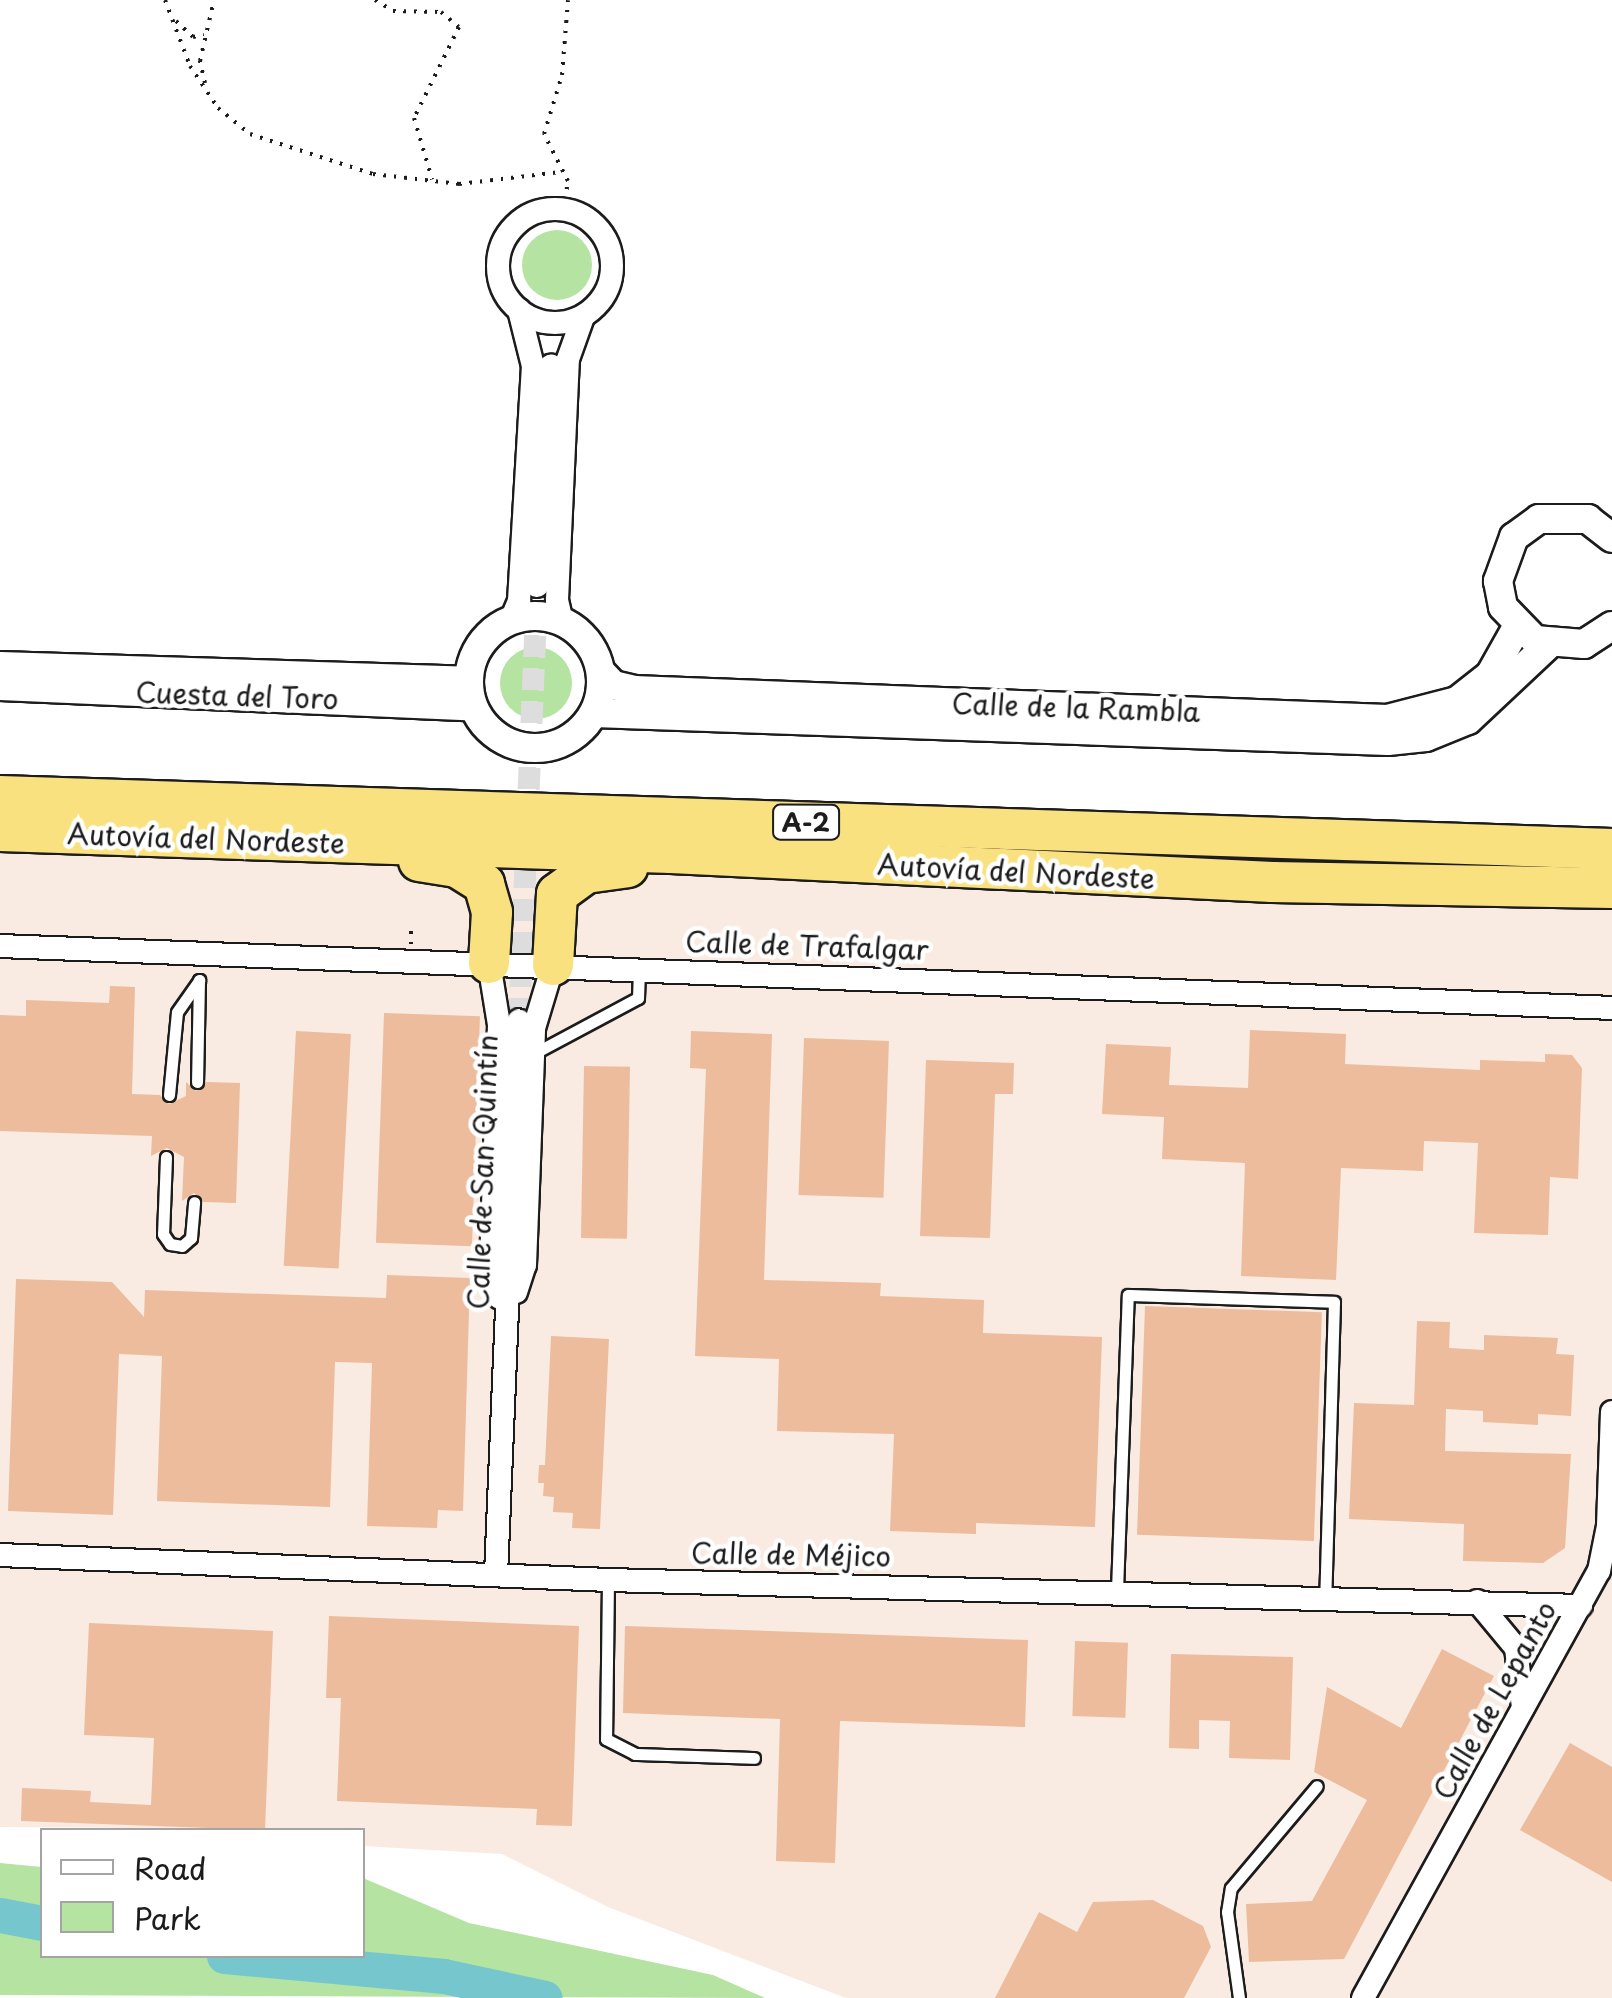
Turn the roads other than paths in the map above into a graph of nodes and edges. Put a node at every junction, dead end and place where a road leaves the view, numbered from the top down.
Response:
1 (526, 315) junction
2 (577, 320) junction
3 (551, 366) junction
4 (1612, 538) edge
5 (537, 586) tunnel mouth
6 (510, 620) junction
7 (562, 622) junction
8 (1612, 626) edge
9 (1517, 627) junction
10 (1548, 645) junction
11 (0, 666) edge
12 (601, 672) junction
13 (0, 686) edge
14 (470, 694) junction
15 (594, 713) junction
16 (0, 796) edge
17 (0, 831) edge
18 (0, 846) edge
19 (1612, 849) edge
20 (784, 861) junction
21 (1612, 888) edge
22 (0, 946) edge
23 (199, 952) junction
24 (489, 963) junction
25 (553, 965) junction
26 (640, 968) junction
27 (199, 980) junction
28 (1612, 1008) edge
29 (519, 1020) tunnel mouth
30 (533, 1054) junction
31 (197, 1082) dead end
32 (168, 1095) dead end
33 (166, 1156) dead end
34 (194, 1202) dead end
35 (506, 1325) junction
36 (1612, 1412) edge
37 (0, 1555) edge
38 (496, 1574) junction
39 (608, 1580) junction
40 (1117, 1590) junction
41 (1325, 1598) junction
42 (1477, 1601) junction
43 (1582, 1606) junction
44 (1522, 1712) junction
45 (754, 1758) dead end
46 (1317, 1786) dead end
47 (1238, 1998) edge
48 (1363, 1998) edge

1 - 2 street
1 - 2 street
1 - 3 street
1 - 6 street
2 - 3 street
2 - 7 street
3 - 5 street
4 - 9 street
6 - 7 street
6 - 14 street
7 - 12 street
8 - 10 street
9 - 10 street
9 - 12 street, Calle de la Rambla
10 - 15 street
11 - 14 street
12 - 15 street
13 - 14 street, Cuesta del Toro
14 - 15 street
16 - 19 highway, Autovía del Nordeste / A-2
17 - 20 highway, Autovía del Nordeste / A-2
18 - 24 highway
20 - 21 highway, Autovía del Nordeste / A-2
20 - 25 highway
22 - 23 street, Calle de Trafalgar
23 - 24 street, Calle de Trafalgar
23 - 27 lane
24 - 25 street, Calle de Trafalgar
24 - 35 street, Calle de San Quintín
25 - 26 street, Calle de Trafalgar
25 - 30 street, Calle de San Quintín
26 - 28 street, Calle de Trafalgar
26 - 30 lane
27 - 31 lane
27 - 32 lane
29 - 35 street, Calle de San Quintín
30 - 35 street, Calle de San Quintín
33 - 34 lane
35 - 38 street, Calle de San Quintín
36 - 43 street, Calle de Lepanto
37 - 38 street, Calle de Méjico
38 - 39 street, Calle de Méjico
39 - 40 street, Calle de Méjico
39 - 45 lane
40 - 41 street, Calle de Méjico
40 - 41 lane
41 - 42 street, Calle de Méjico
42 - 43 street, Calle de Méjico
42 - 44 street
43 - 44 street, Calle de Lepanto
44 - 48 street, Calle de Lepanto
46 - 47 lane

